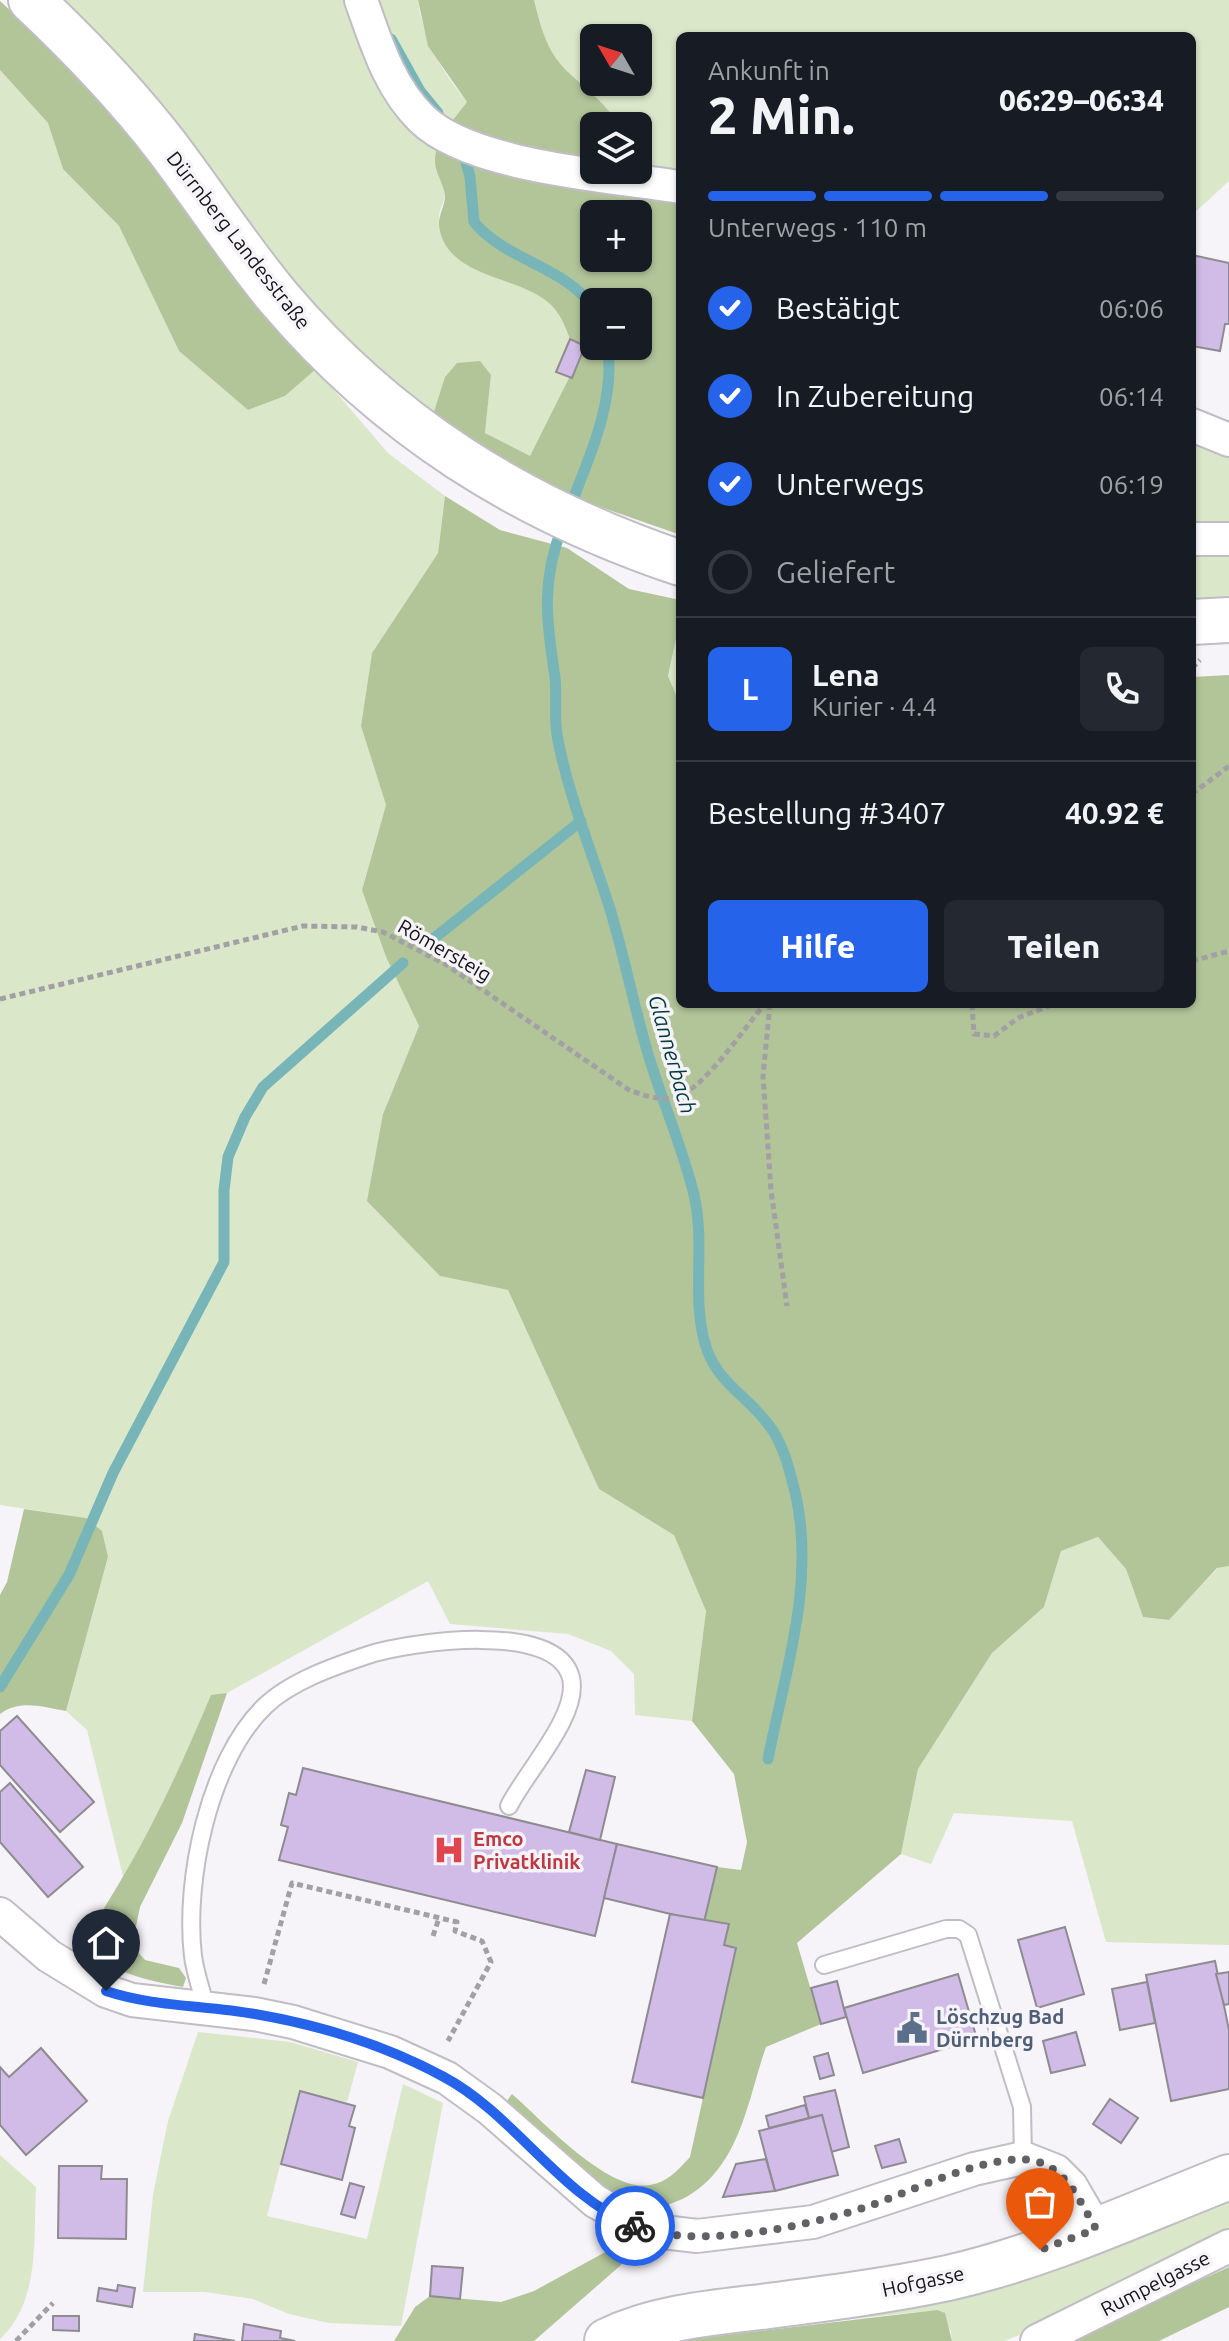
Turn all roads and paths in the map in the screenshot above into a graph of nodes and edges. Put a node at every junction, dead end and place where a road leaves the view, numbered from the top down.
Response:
1 (31, 0) edge
2 (361, 0) edge
3 (676, 186) edge
4 (1196, 427) edge
5 (1229, 440) edge
6 (1196, 539) edge
7 (1229, 539) edge
8 (676, 561) edge
9 (1229, 620) edge
10 (1196, 622) edge
11 (1229, 766) edge
12 (1196, 791) edge
13 (1229, 951) edge
14 (1196, 960) edge
15 (0, 999) edge
16 (764, 1008) edge
17 (768, 1008) edge
18 (972, 1008) edge
19 (1044, 1008) edge
20 (787, 1306) dead end
21 (509, 1806) dead end
22 (0, 1914) edge
23 (439, 1918) junction
24 (433, 1936) dead end
25 (824, 1965) dead end
26 (206, 2009) junction
27 (254, 2014) junction
28 (434, 2040) dead end
29 (1023, 2158) junction
30 (1229, 2177) edge
31 (1096, 2229) junction
32 (1229, 2246) edge
33 (53, 2303) dead end
34 (16, 2341) edge
35 (607, 2341) edge
36 (1037, 2341) edge

1 - 8 main road, Dürrnberg Landesstraße
2 - 3 street
4 - 5 street
6 - 7 street
9 - 10 main road
11 - 12 path
13 - 14 path
15 - 16 path, Römersteig
17 - 20 path
18 - 19 path
21 - 26 lane
22 - 26 street
23 - 24 path
23 - 27 path
23 - 28 path
25 - 29 lane
26 - 27 street
27 - 29 street
29 - 31 street
30 - 31 main road, Hofgasse
31 - 35 main road, Hofgasse
32 - 36 street, Rumpelgasse
33 - 34 path

